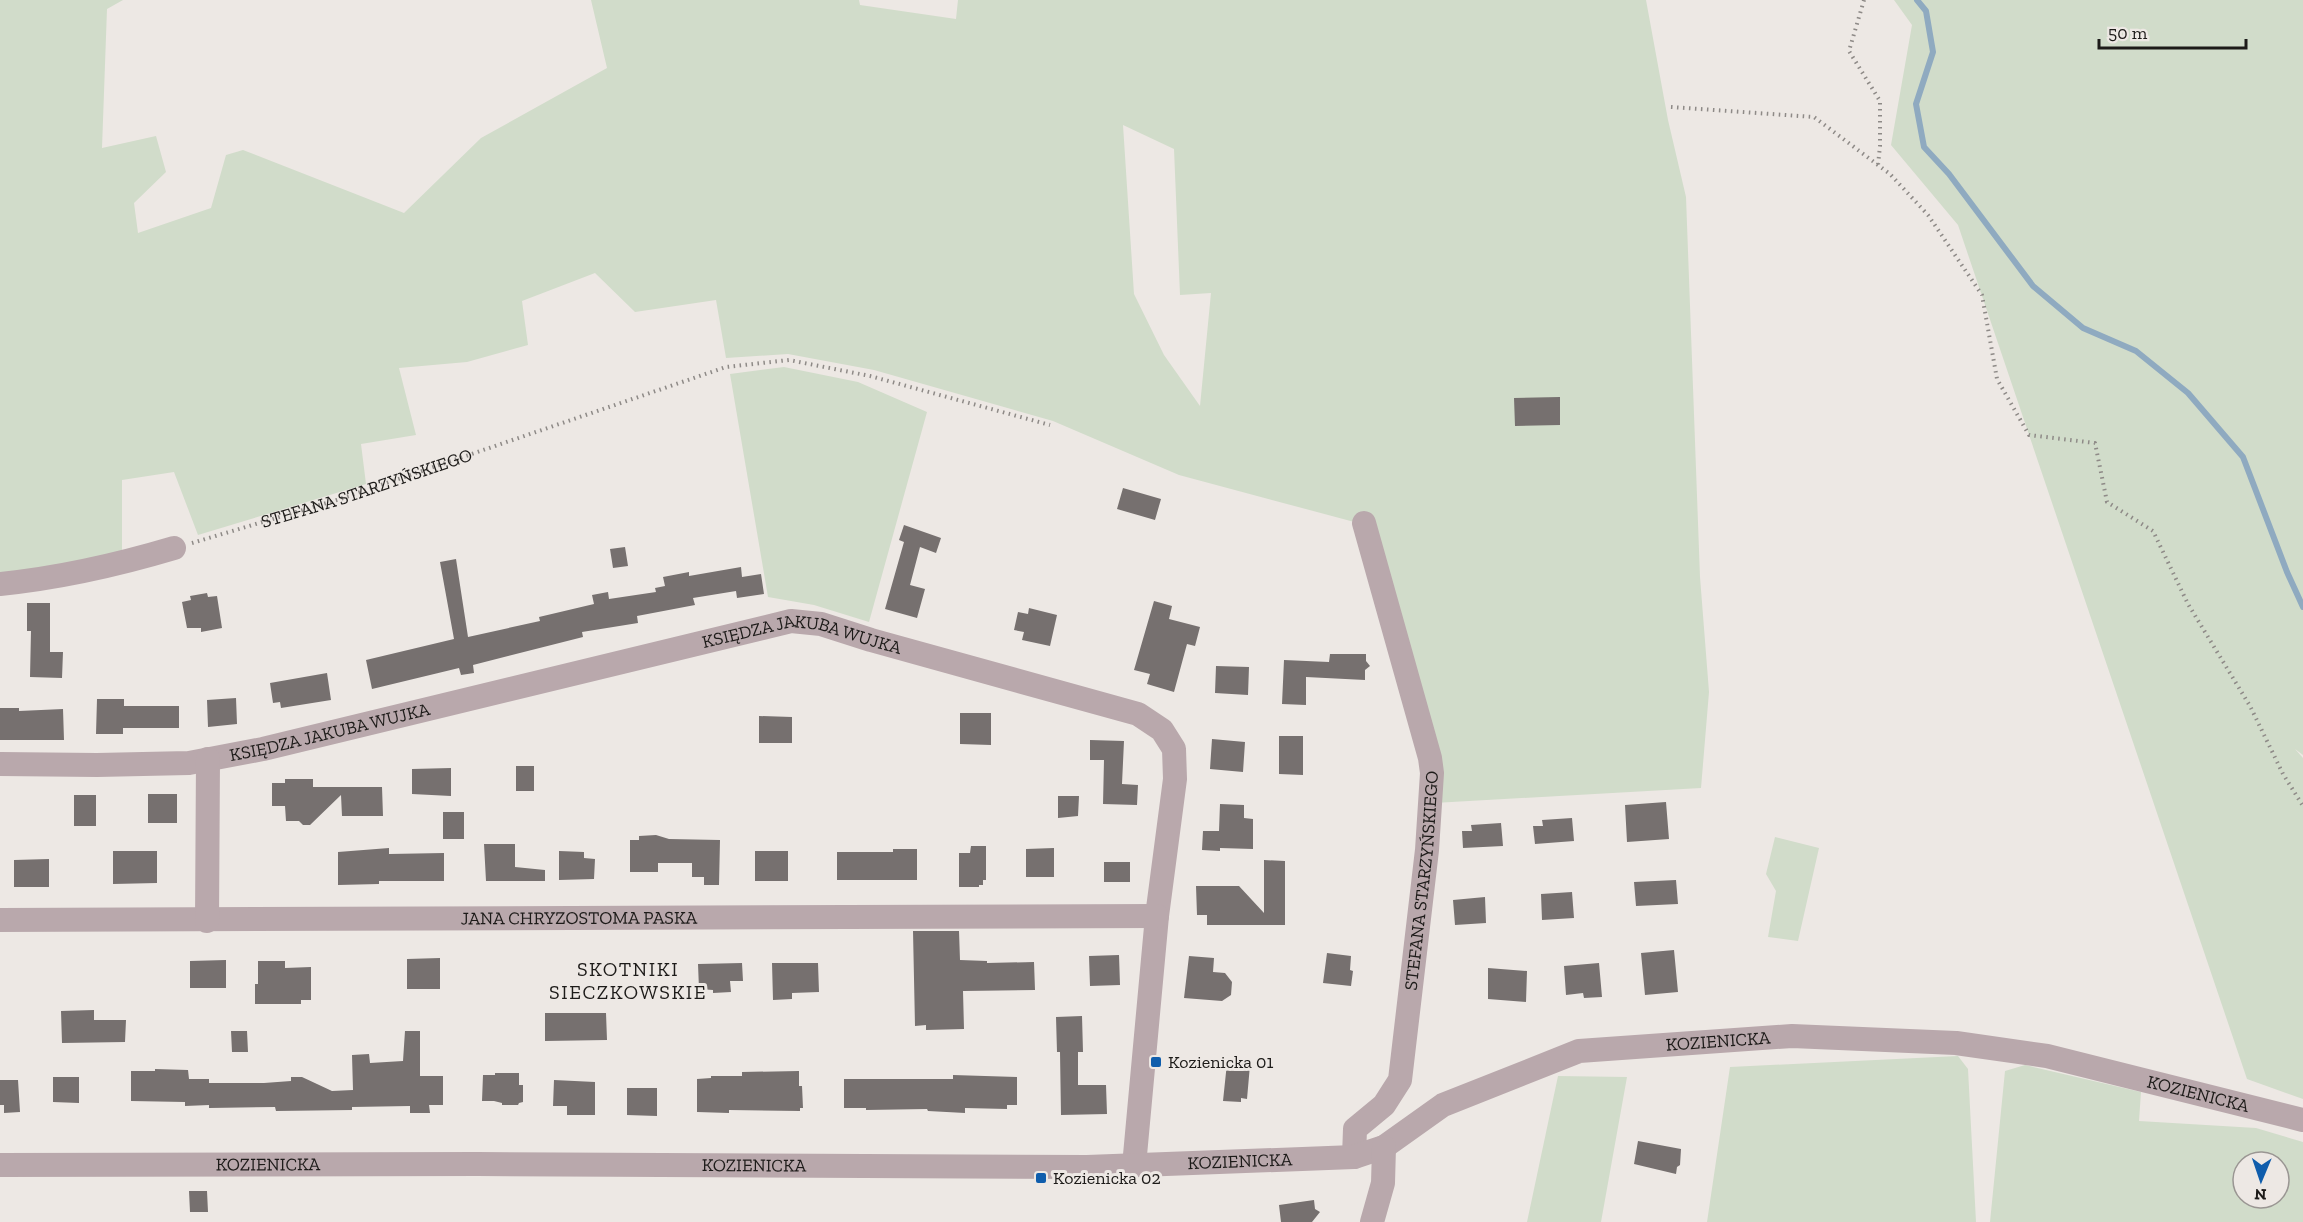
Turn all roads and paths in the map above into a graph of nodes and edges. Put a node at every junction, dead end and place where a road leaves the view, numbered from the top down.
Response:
1 (1864, 0) edge
2 (1671, 107) dead end
3 (1878, 166) junction
4 (1050, 425) dead end
5 (1364, 523) dead end
6 (174, 548) joint
7 (0, 584) edge
8 (208, 759) junction
9 (0, 764) edge
10 (2303, 806) edge
11 (1157, 916) junction
12 (0, 920) edge
13 (207, 921) junction
14 (2303, 1120) edge
15 (1384, 1147) junction
16 (1354, 1157) junction
17 (0, 1165) edge
18 (1134, 1166) junction
19 (1372, 1222) edge

1 - 3 path
2 - 3 path
3 - 10 path
4 - 6 path, STEFANA STARZYŃSKIEGO
5 - 16 street, STEFANA STARZYŃSKIEGO
6 - 7 street
8 - 9 street, KSIĘDZA JAKUBA WUJKA
8 - 11 street, KSIĘDZA JAKUBA WUJKA
8 - 13 street
11 - 13 street, JANA CHRYZOSTOMA PASKA
11 - 18 street, KSIĘDZA JAKUBA WUJKA
12 - 13 street, JANA CHRYZOSTOMA PASKA
14 - 15 street, KOZIENICKA
15 - 16 street, KOZIENICKA
15 - 19 street
16 - 18 street, KOZIENICKA
17 - 18 street, KOZIENICKA

